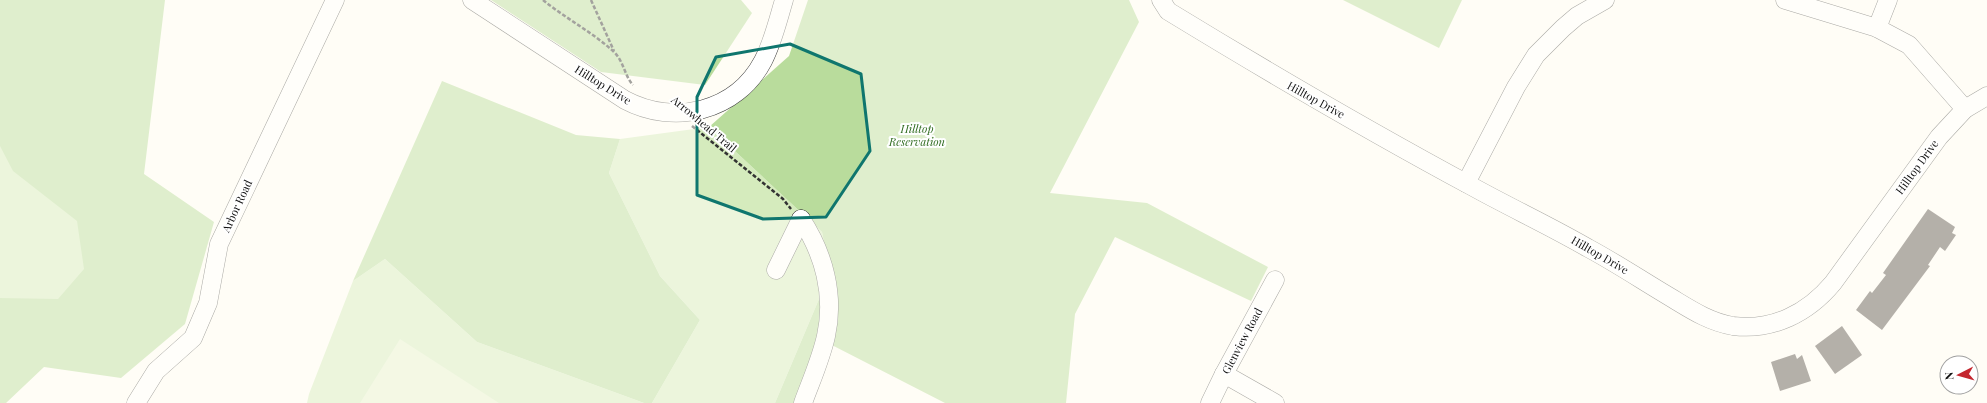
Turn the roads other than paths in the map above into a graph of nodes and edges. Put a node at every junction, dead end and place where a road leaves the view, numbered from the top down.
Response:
1 (335, 0) edge
2 (472, 0) edge
3 (784, 0) edge
4 (1162, 0) edge
5 (1605, 0) edge
6 (1785, 0) edge
7 (1888, 0) edge
8 (1877, 28) junction
9 (1987, 96) edge
10 (1965, 109) junction
11 (1466, 183) junction
12 (776, 270) dead end
13 (1275, 280) dead end
14 (1224, 374) junction
15 (136, 403) edge
16 (803, 403) edge
17 (1210, 403) edge
18 (1276, 403) edge

1 - 15 street, Arbor Road
2 - 3 street, Hilltop Drive
4 - 11 street, Hilltop Drive
5 - 11 street
6 - 8 street
7 - 8 street
8 - 10 street
9 - 10 street, Hilltop Drive
10 - 11 street, Hilltop Drive
12 - 16 street
13 - 14 street, Glenview Road
14 - 17 street, Glenview Road
14 - 18 street

